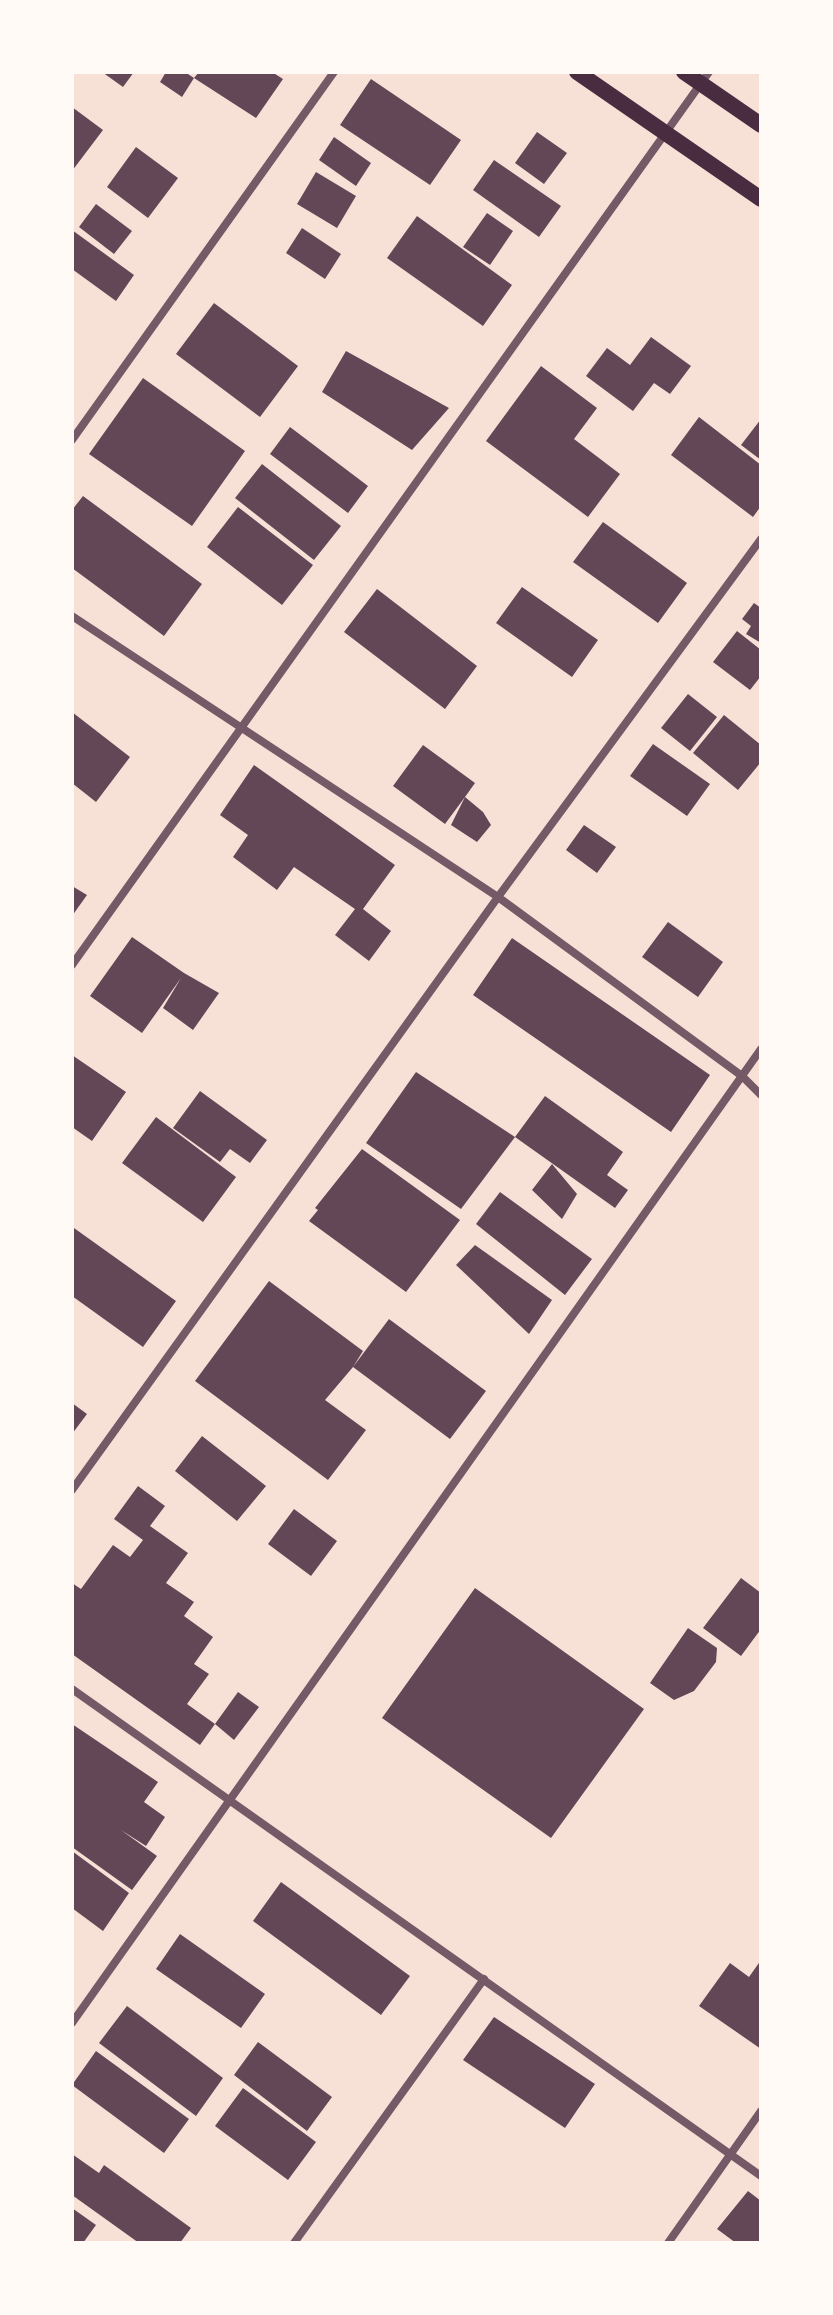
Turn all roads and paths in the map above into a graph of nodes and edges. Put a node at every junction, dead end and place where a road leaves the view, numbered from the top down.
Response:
1 (334, 72) edge
2 (577, 72) edge
3 (684, 72) edge
4 (705, 78) edge
5 (761, 125) edge
6 (665, 133) junction
7 (761, 199) edge
8 (72, 440) edge
9 (761, 539) edge
10 (72, 616) edge
11 (241, 729) junction
12 (498, 897) junction
13 (72, 965) edge
14 (761, 1049) edge
15 (742, 1076) junction
16 (761, 1095) edge
17 (72, 1490) edge
18 (72, 1689) edge
19 (229, 1801) junction
20 (484, 1979) junction
21 (72, 2023) edge
22 (761, 2111) edge
23 (729, 2154) junction
24 (761, 2176) edge
25 (294, 2243) edge
26 (668, 2243) edge

1 - 8 street
2 - 6 main road
3 - 4 main road
4 - 5 main road
4 - 6 street
6 - 7 main road
6 - 11 street
9 - 12 street
10 - 11 street
11 - 12 street
11 - 13 street
12 - 15 street
12 - 17 street
14 - 15 street
15 - 16 street
15 - 19 street
18 - 19 street
19 - 20 street
19 - 21 street
20 - 23 street
20 - 25 street
22 - 23 street
23 - 24 street
23 - 26 street

